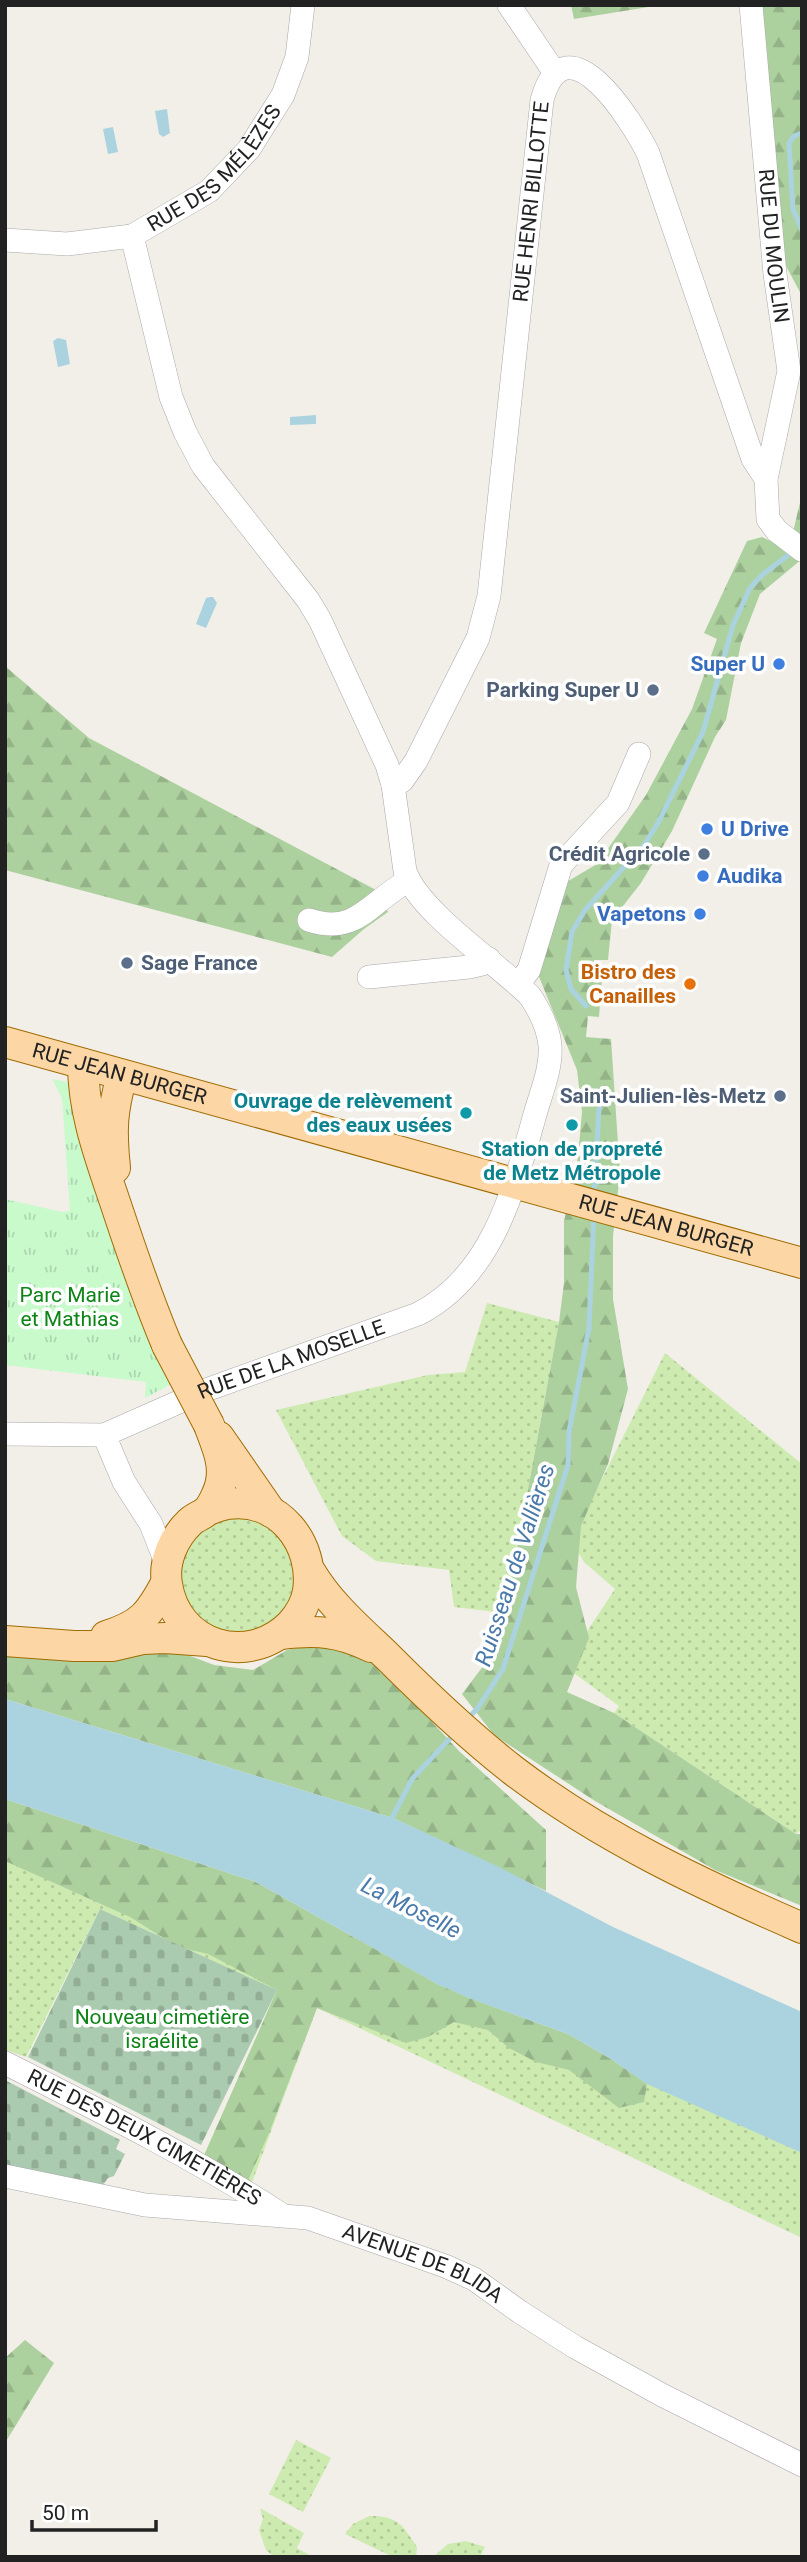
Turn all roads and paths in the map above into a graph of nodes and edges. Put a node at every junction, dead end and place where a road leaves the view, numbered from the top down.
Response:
1 (303, 5) edge
2 (509, 5) edge
3 (751, 5) edge
4 (555, 73) junction
5 (132, 236) junction
6 (5, 240) edge
7 (766, 479) junction
8 (802, 550) edge
9 (639, 754) dead end
10 (393, 785) junction
11 (408, 881) junction
12 (309, 920) dead end
13 (489, 959) junction
14 (369, 977) dead end
15 (517, 984) junction
16 (5, 1042) edge
17 (83, 1064) junction
18 (122, 1075) junction
19 (515, 1184) junction
20 (120, 1217) junction
21 (802, 1264) edge
22 (209, 1424) junction
23 (5, 1434) edge
24 (104, 1434) junction
25 (208, 1510) junction
26 (271, 1511) junction
27 (310, 1571) junction
28 (167, 1574) junction
29 (281, 1634) junction
30 (5, 1641) edge
31 (207, 1641) junction
32 (74, 1646) junction
33 (384, 1653) junction
34 (802, 1928) edge
35 (5, 2063) edge
36 (5, 2176) edge
37 (282, 2215) junction
38 (802, 2465) edge

1 - 5 street, RUE DES MÉLÈZES
2 - 4 street
3 - 7 street, RUE DU MOULIN
4 - 7 street, RUE HENRI BILLOTTE
4 - 10 street, RUE HENRI BILLOTTE
5 - 6 street, RUE DES MÉLÈZES
5 - 10 street
7 - 8 street, RUE DU MOULIN
9 - 15 street
10 - 11 street
11 - 12 street
11 - 13 street, RUE DE LA MOSELLE
13 - 14 street
13 - 15 street, RUE DE LA MOSELLE
15 - 19 street, RUE DE LA MOSELLE
16 - 17 main road, RUE JEAN BURGER
17 - 18 main road, RUE JEAN BURGER
17 - 20 main road
18 - 19 main road, RUE JEAN BURGER
18 - 20 main road
19 - 21 main road, RUE JEAN BURGER
19 - 24 street, RUE DE LA MOSELLE
20 - 22 main road, bridge
22 - 25 main road
22 - 26 main road
23 - 24 street, RUE DE LA MOSELLE
24 - 28 street
25 - 26 main road
25 - 28 main road
26 - 27 main road
27 - 29 main road
27 - 33 main road
28 - 31 main road
28 - 32 main road
29 - 31 main road
29 - 33 main road
30 - 32 main road
31 - 32 main road
33 - 34 main road
35 - 37 street, RUE DES DEUX CIMETIÈRES
36 - 37 street, AVENUE DE BLIDA
37 - 38 street, AVENUE DE BLIDA

